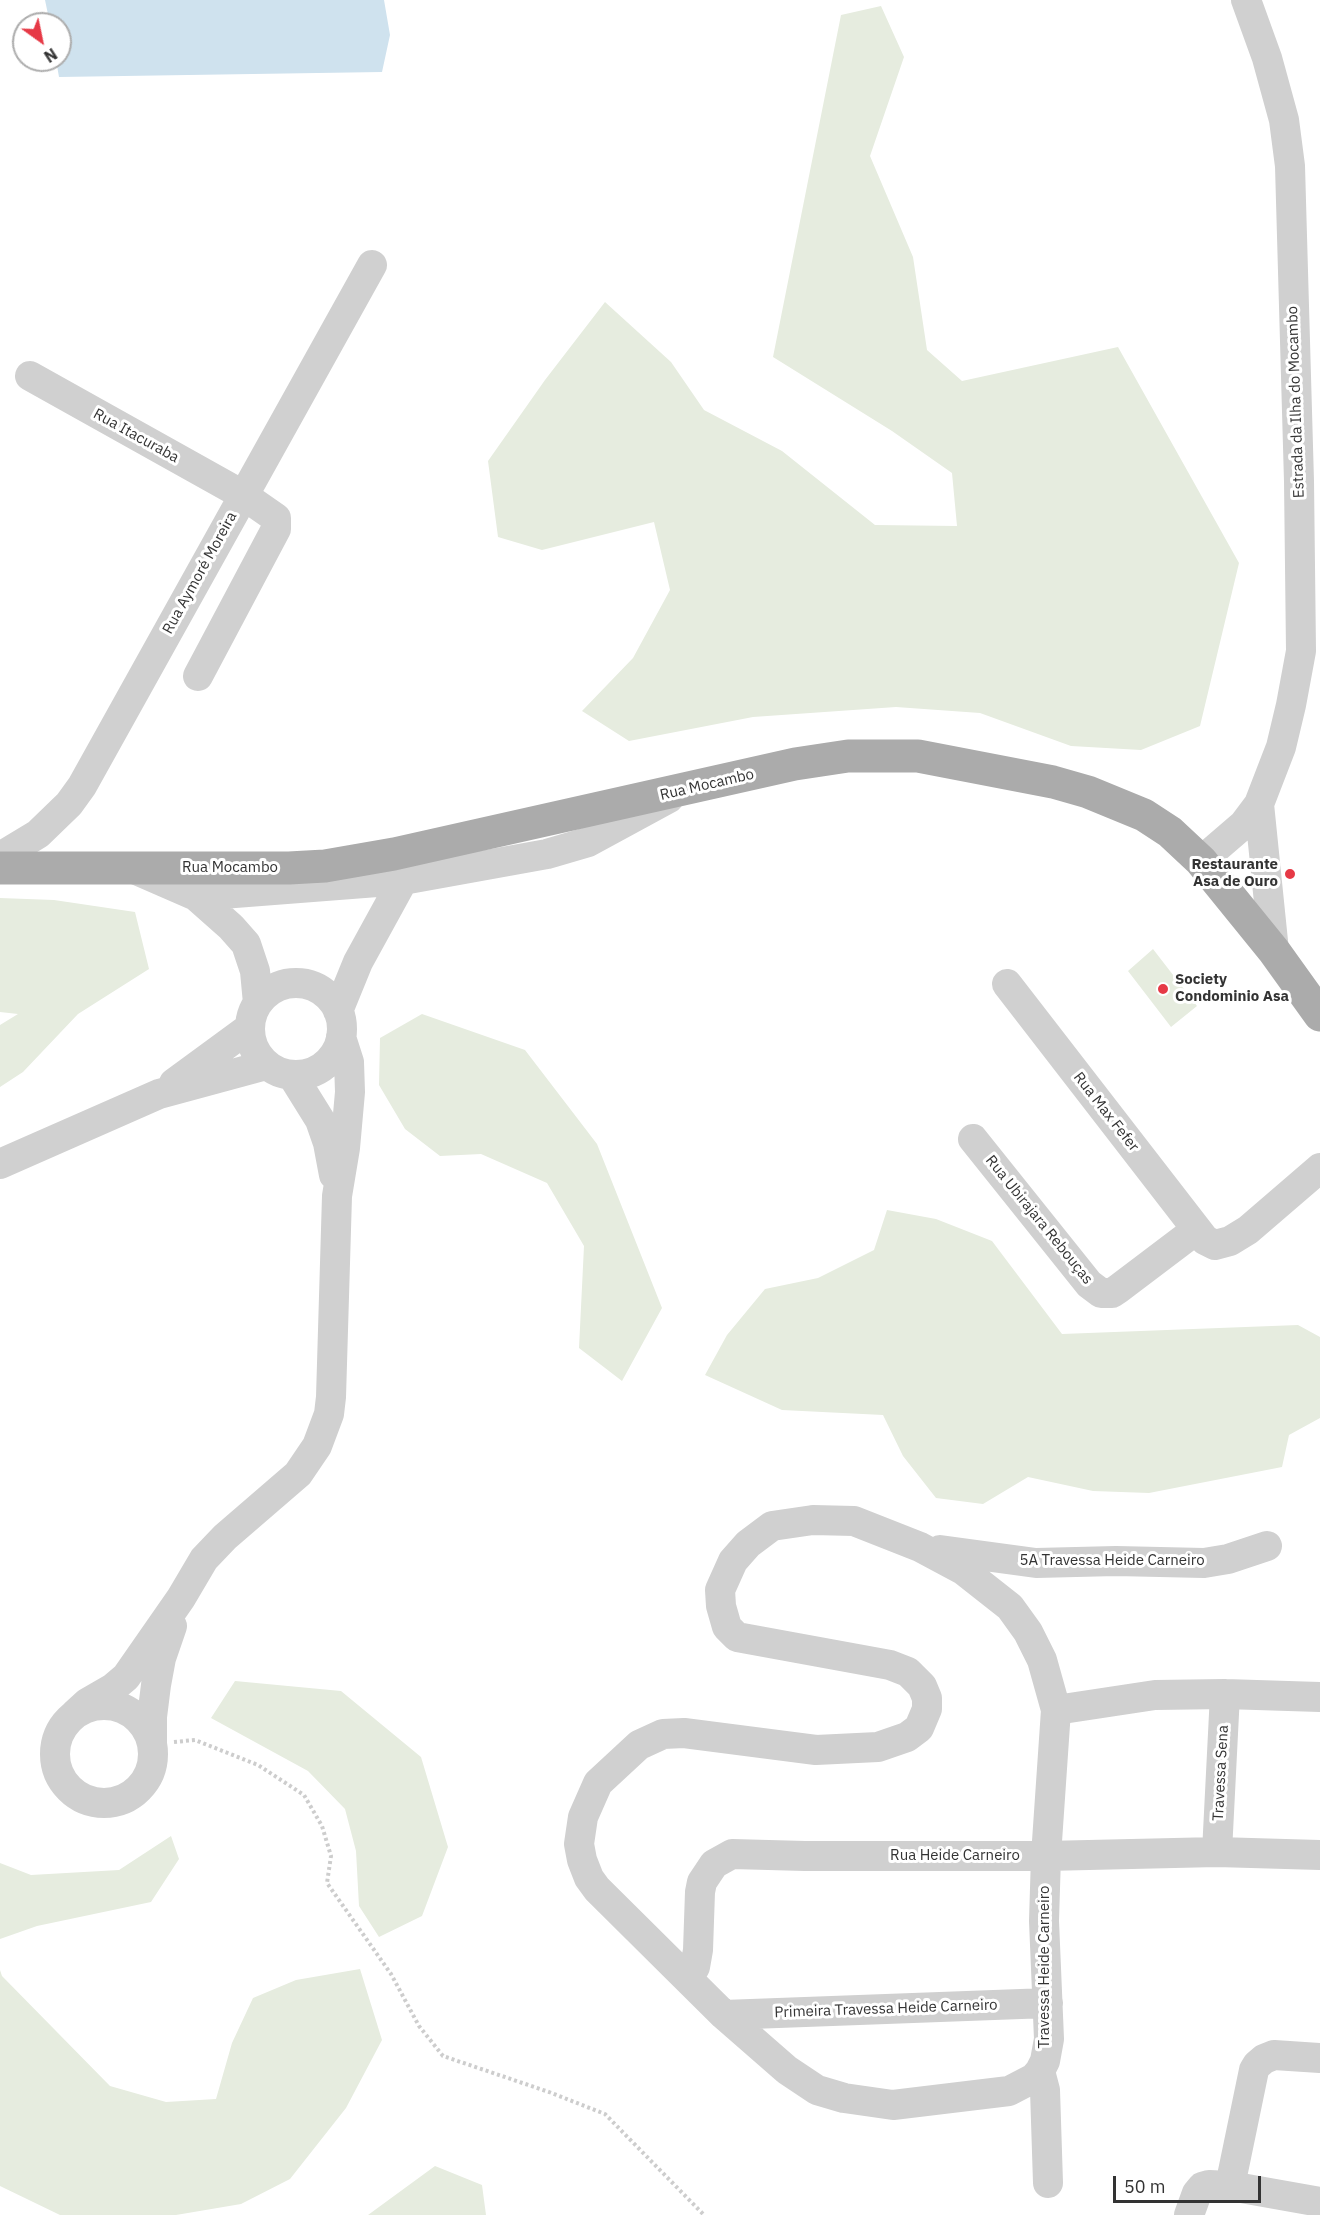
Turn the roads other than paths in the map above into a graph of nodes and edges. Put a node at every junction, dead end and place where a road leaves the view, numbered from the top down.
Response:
1 (1246, 0) edge
2 (372, 266) dead end
3 (1308, 374) edge
4 (30, 376) dead end
5 (243, 495) junction
6 (198, 676) dead end
7 (681, 791) junction
8 (1259, 804) junction
9 (0, 857) edge
10 (1202, 861) junction
11 (0, 868) edge
12 (133, 868) junction
13 (403, 880) junction
14 (196, 896) junction
15 (1274, 951) junction
16 (1006, 984) dead end
17 (1320, 1014) edge
18 (254, 1015) junction
19 (340, 1024) junction
20 (279, 1070) junction
21 (159, 1094) junction
22 (973, 1139) dead end
23 (0, 1164) edge
24 (1320, 1168) edge
25 (337, 1196) junction
26 (1201, 1235) junction
27 (1267, 1546) dead end
28 (920, 1547) junction
29 (182, 1598) junction
30 (1225, 1694) junction
31 (1320, 1697) edge
32 (1056, 1710) junction
33 (75, 1713) junction
34 (152, 1744) junction
35 (1216, 1852) junction
36 (1320, 1855) edge
37 (1046, 1856) junction
38 (688, 1979) junction
39 (1048, 2003) junction
40 (724, 2015) junction
41 (1320, 2058) edge
42 (1041, 2071) junction
43 (1048, 2183) dead end
44 (1230, 2186) junction
45 (1320, 2202) edge
46 (1189, 2215) edge

1 - 3 street, Estrada da Ilha do Mocambo
2 - 5 street, Rua Aymoré Moreira
3 - 8 street, Estrada da Ilha do Mocambo
4 - 5 street, Rua Itacuraba
5 - 6 street, Rua Itacuraba
5 - 9 street, Rua Aymoré Moreira
7 - 10 main road, Rua Mocambo
7 - 12 main road, Rua Mocambo
7 - 13 street
8 - 10 street, Estrada da Ilha do Mocambo
8 - 15 street, Estrada da Ilha do Mocambo
10 - 15 main road, Rua Mocambo
11 - 12 main road, Rua Mocambo
12 - 14 street
13 - 14 street
13 - 19 street
14 - 18 street
15 - 17 main road, Rua Mocambo
16 - 26 street, Rua Max Fefer
18 - 19 street
18 - 20 street
18 - 21 street
19 - 20 street
19 - 25 street
20 - 21 street
20 - 25 street
21 - 23 street
22 - 26 street, Rua Ubirajara Rebouças
24 - 26 street
25 - 29 street
27 - 28 street, 5A Travessa Heide Carneiro
28 - 32 street, Travessa Heide Carneiro
28 - 38 street, Travessa Heide Carneiro
29 - 33 street
29 - 34 street
30 - 31 street
30 - 32 street
30 - 35 street, Travessa Sena
32 - 37 street, Travessa Heide Carneiro
33 - 34 street
33 - 34 street
35 - 36 street, Rua Heide Carneiro
35 - 37 street, Rua Heide Carneiro
37 - 38 street, Rua Heide Carneiro
37 - 39 street, Travessa Heide Carneiro
38 - 40 street, Travessa Heide Carneiro
39 - 40 street, Primeira Travessa Heide Carneiro
39 - 42 street, Travessa Heide Carneiro
40 - 42 street, Travessa Heide Carneiro
41 - 44 street
42 - 43 street
44 - 45 street
44 - 46 street

